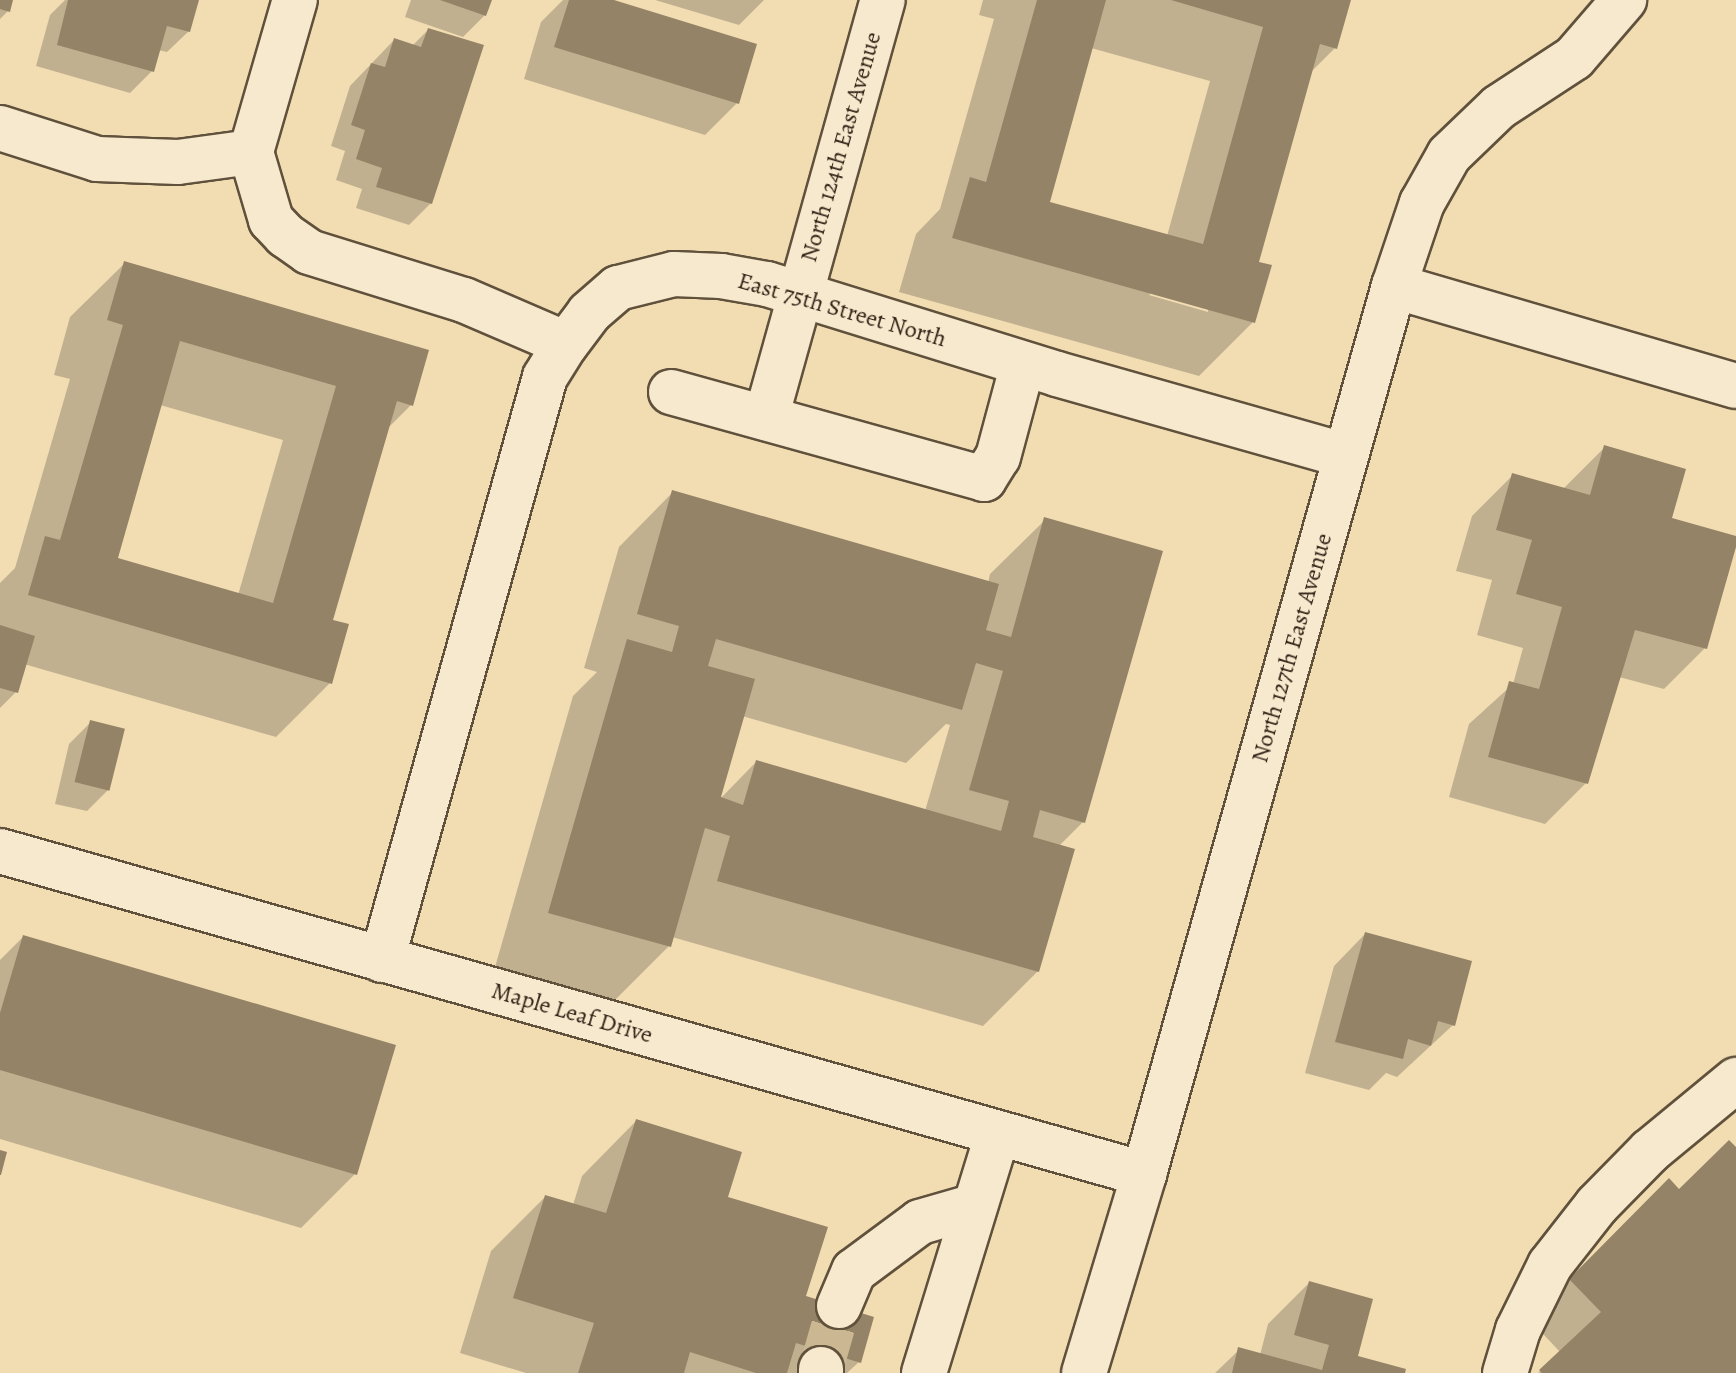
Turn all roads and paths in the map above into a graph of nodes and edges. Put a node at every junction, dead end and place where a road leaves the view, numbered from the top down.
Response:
1 (295, 0) edge
2 (883, 0) edge
3 (1624, 0) edge
4 (0, 128) edge
5 (251, 152) junction
6 (1394, 286) junction
7 (800, 294) junction
8 (566, 344) junction
9 (1023, 364) junction
10 (1736, 386) edge
11 (671, 392) dead end
12 (766, 418) junction
13 (1346, 456) junction
14 (0, 851) edge
15 (382, 960) junction
16 (1736, 1080) edge
17 (998, 1133) junction
18 (1144, 1174) junction
19 (975, 1206) junction
20 (839, 1306) tunnel mouth
21 (924, 1373) edge
22 (1084, 1373) edge
23 (1505, 1373) edge

1 - 5 street
2 - 7 street, North 124th East Avenue
3 - 6 street, North 127th East Avenue
4 - 5 street
5 - 8 street
6 - 10 street
6 - 13 street, North 127th East Avenue
7 - 8 street, East 75th Street North
7 - 9 street, East 75th Street North
7 - 12 street, North 124th East Avenue
8 - 15 street, East 75th Street North
9 - 12 street
9 - 13 street, East 75th Street North
11 - 12 street
13 - 18 street, North 127th East Avenue
14 - 15 street, Maple Leaf Drive
15 - 17 street, Maple Leaf Drive
16 - 23 street
17 - 18 street, Maple Leaf Drive
17 - 19 street
18 - 22 street, North 127th East Avenue
19 - 20 street
19 - 21 street

